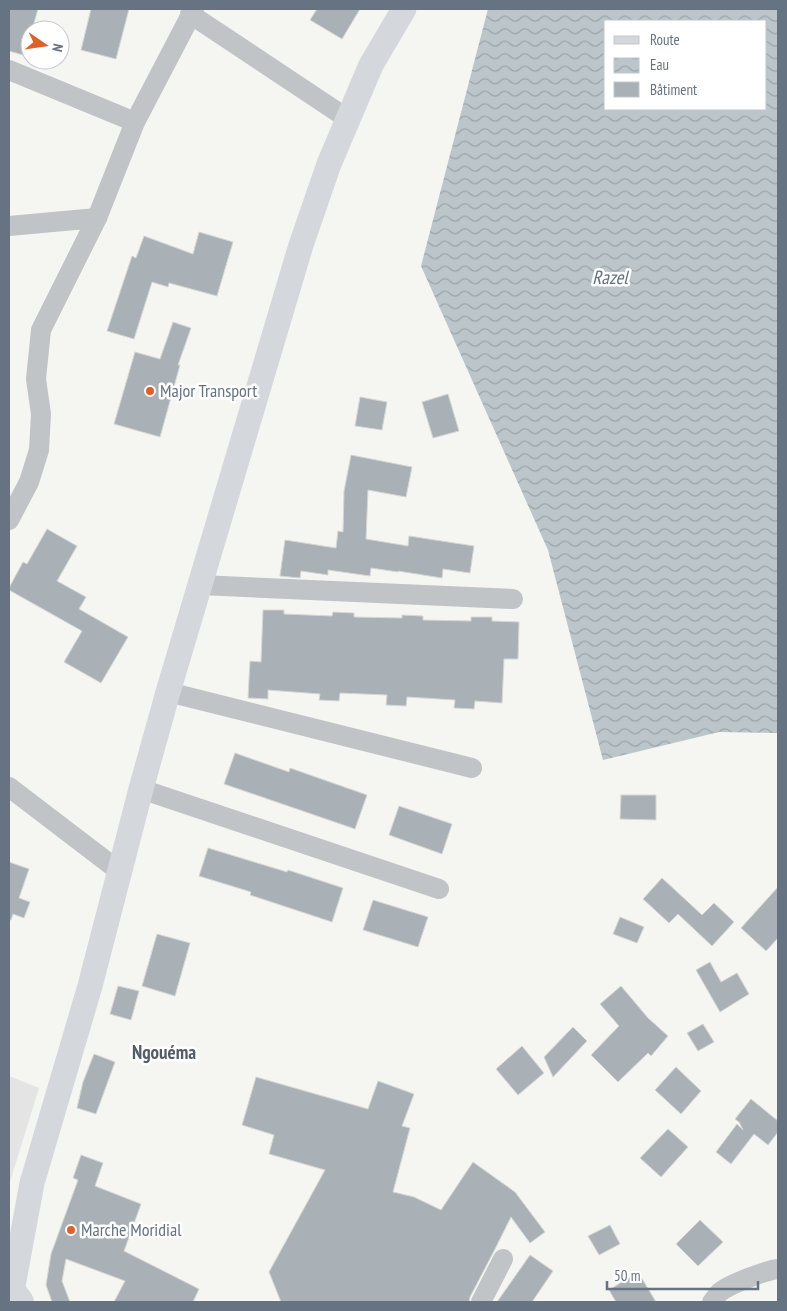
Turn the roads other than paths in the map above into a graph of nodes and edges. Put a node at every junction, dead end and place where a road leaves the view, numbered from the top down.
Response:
1 (404, 9) edge
2 (192, 11) edge
3 (9, 70) edge
4 (348, 119) junction
5 (135, 122) junction
6 (97, 218) junction
7 (9, 226) edge
8 (9, 520) edge
9 (200, 585) junction
10 (513, 599) dead end
11 (168, 692) junction
12 (472, 768) dead end
13 (9, 787) edge
14 (141, 789) junction
15 (119, 871) junction
16 (439, 889) dead end
17 (32, 1183) junction
18 (9, 1222) edge
19 (503, 1259) dead end
20 (778, 1269) edge
21 (14, 1298) edge
22 (481, 1302) edge
23 (712, 1302) edge

1 - 4 main road
2 - 4 street
2 - 5 street
3 - 5 street
4 - 9 main road
5 - 6 street
6 - 7 street
6 - 8 street
9 - 10 street
9 - 11 main road
11 - 12 street
11 - 14 main road
13 - 15 street
14 - 15 main road
14 - 16 street
15 - 17 main road
17 - 18 main road
17 - 21 main road
19 - 22 street
20 - 23 street

